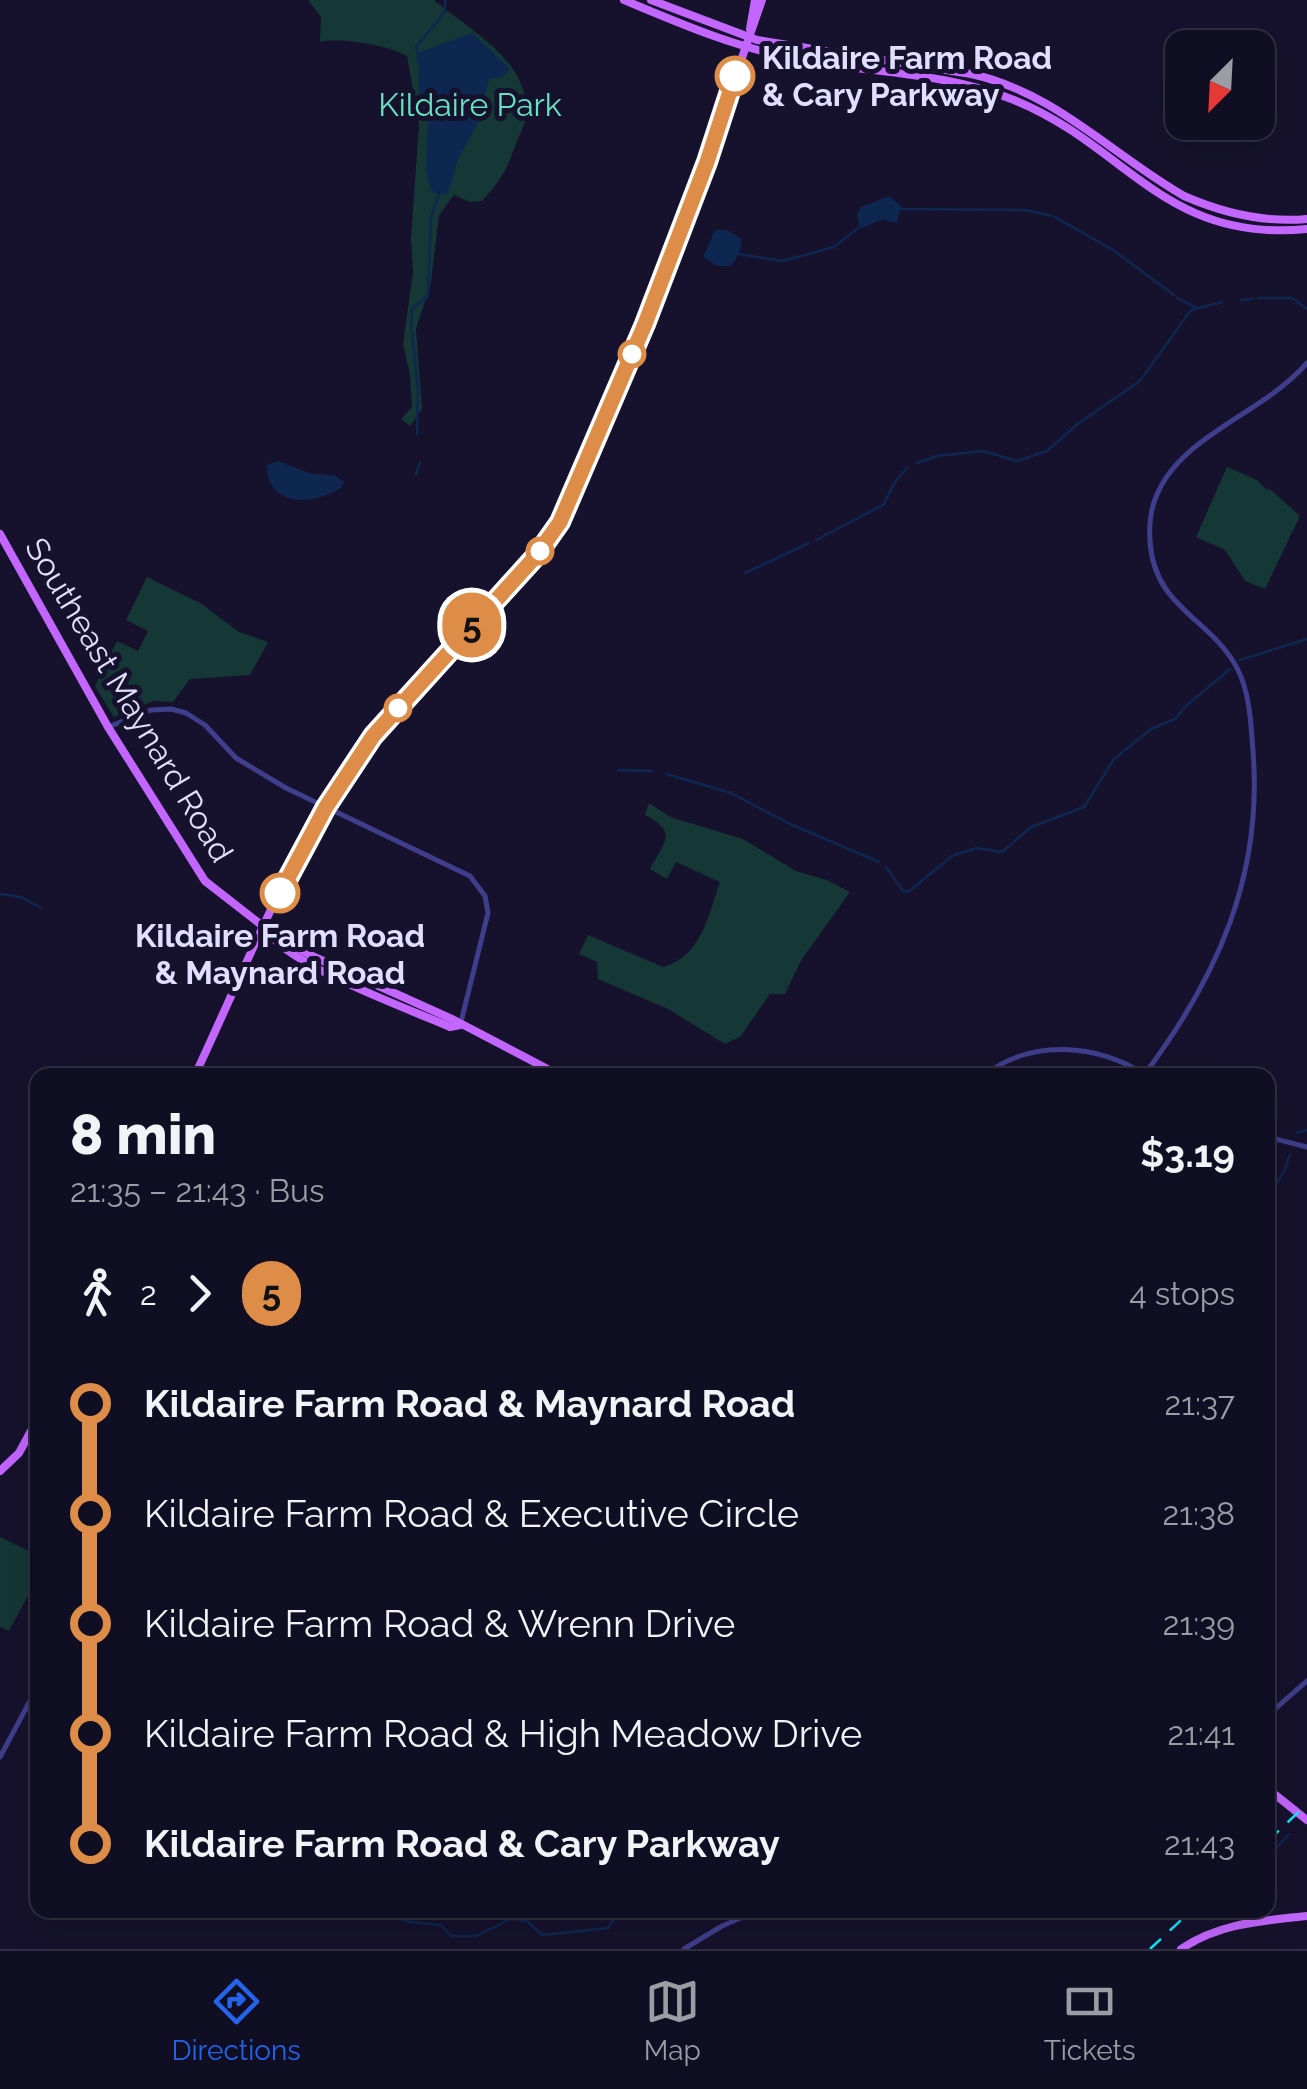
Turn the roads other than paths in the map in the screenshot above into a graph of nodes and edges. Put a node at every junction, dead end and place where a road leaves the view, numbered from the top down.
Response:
1 (624, 0) edge
2 (651, 0) edge
3 (755, 0) edge
4 (762, 0) edge
5 (749, 33) junction
6 (745, 47) junction
7 (1307, 219) edge
8 (1307, 228) edge
9 (1307, 363) edge
10 (0, 534) edge
11 (108, 727) junction
12 (326, 807) junction
13 (264, 927) junction
14 (338, 977) junction
15 (378, 987) junction
16 (460, 1025) junction
17 (198, 1068) edge
18 (545, 1068) edge
19 (997, 1068) edge
20 (1131, 1068) edge
21 (1150, 1068) edge
22 (1275, 1139) edge
23 (1307, 1147) edge
24 (30, 1433) edge
25 (0, 1471) edge
26 (1307, 1681) edge
27 (30, 1701) edge
28 (1275, 1708) edge
29 (0, 1758) edge
30 (1275, 1794) edge
31 (1307, 1820) edge
32 (1307, 1916) edge
33 (740, 1918) edge
34 (684, 1949) edge
35 (1180, 1949) edge

1 - 6 main road
2 - 5 main road
3 - 5 main road
4 - 5 main road
5 - 6 main road
5 - 7 main road
6 - 8 main road
6 - 12 main road
9 - 21 street
10 - 11 main road, Southeast Maynard Road
11 - 12 street
11 - 13 main road, Southeast Maynard Road
12 - 13 main road
12 - 16 street
13 - 14 main road
13 - 15 main road
13 - 17 main road
14 - 15 main road
14 - 16 main road
15 - 16 main road
16 - 18 main road
19 - 20 street
22 - 23 street
24 - 25 main road
26 - 28 street
27 - 29 street
30 - 31 main road
32 - 35 main road
33 - 34 street

